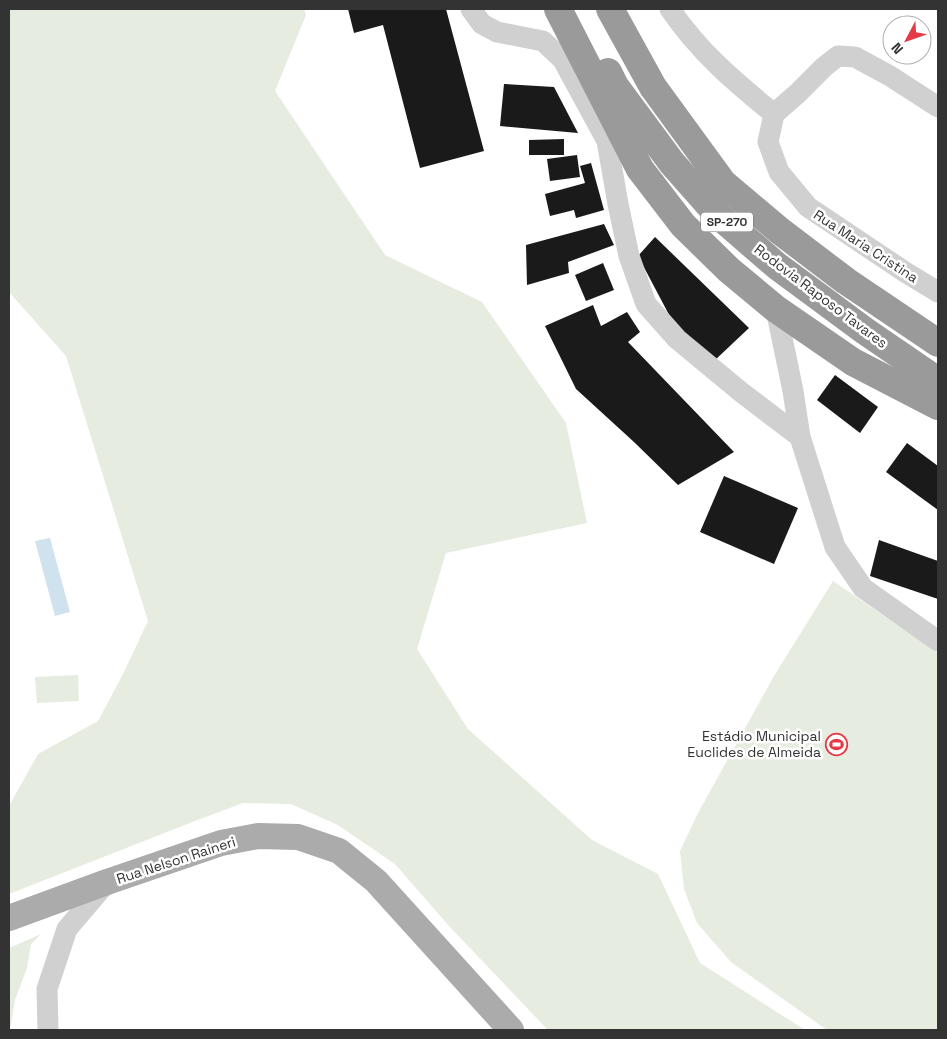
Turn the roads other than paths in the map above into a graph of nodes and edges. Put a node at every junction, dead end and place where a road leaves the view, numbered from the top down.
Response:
1 (471, 9) edge
2 (558, 9) edge
3 (574, 9) edge
4 (610, 9) edge
5 (670, 9) edge
6 (938, 107) edge
7 (774, 114) junction
8 (938, 292) edge
9 (776, 309) junction
10 (938, 343) edge
11 (938, 381) edge
12 (938, 406) edge
13 (800, 437) junction
14 (938, 642) edge
15 (106, 882) junction
16 (9, 918) edge
17 (48, 1030) edge
18 (511, 1030) edge

1 - 13 street
2 - 9 highway
3 - 11 highway, Rodovia Raposo Tavares / SP-270
4 - 10 highway, Rodovia Raposo Tavares / SP-270
5 - 7 street
6 - 7 street
7 - 8 street, Rua Maria Cristina
9 - 12 highway
9 - 13 street
13 - 14 street
15 - 16 main road, Rua Nelson Raineri
15 - 17 street
15 - 18 main road, Rua Nelson Raineri

